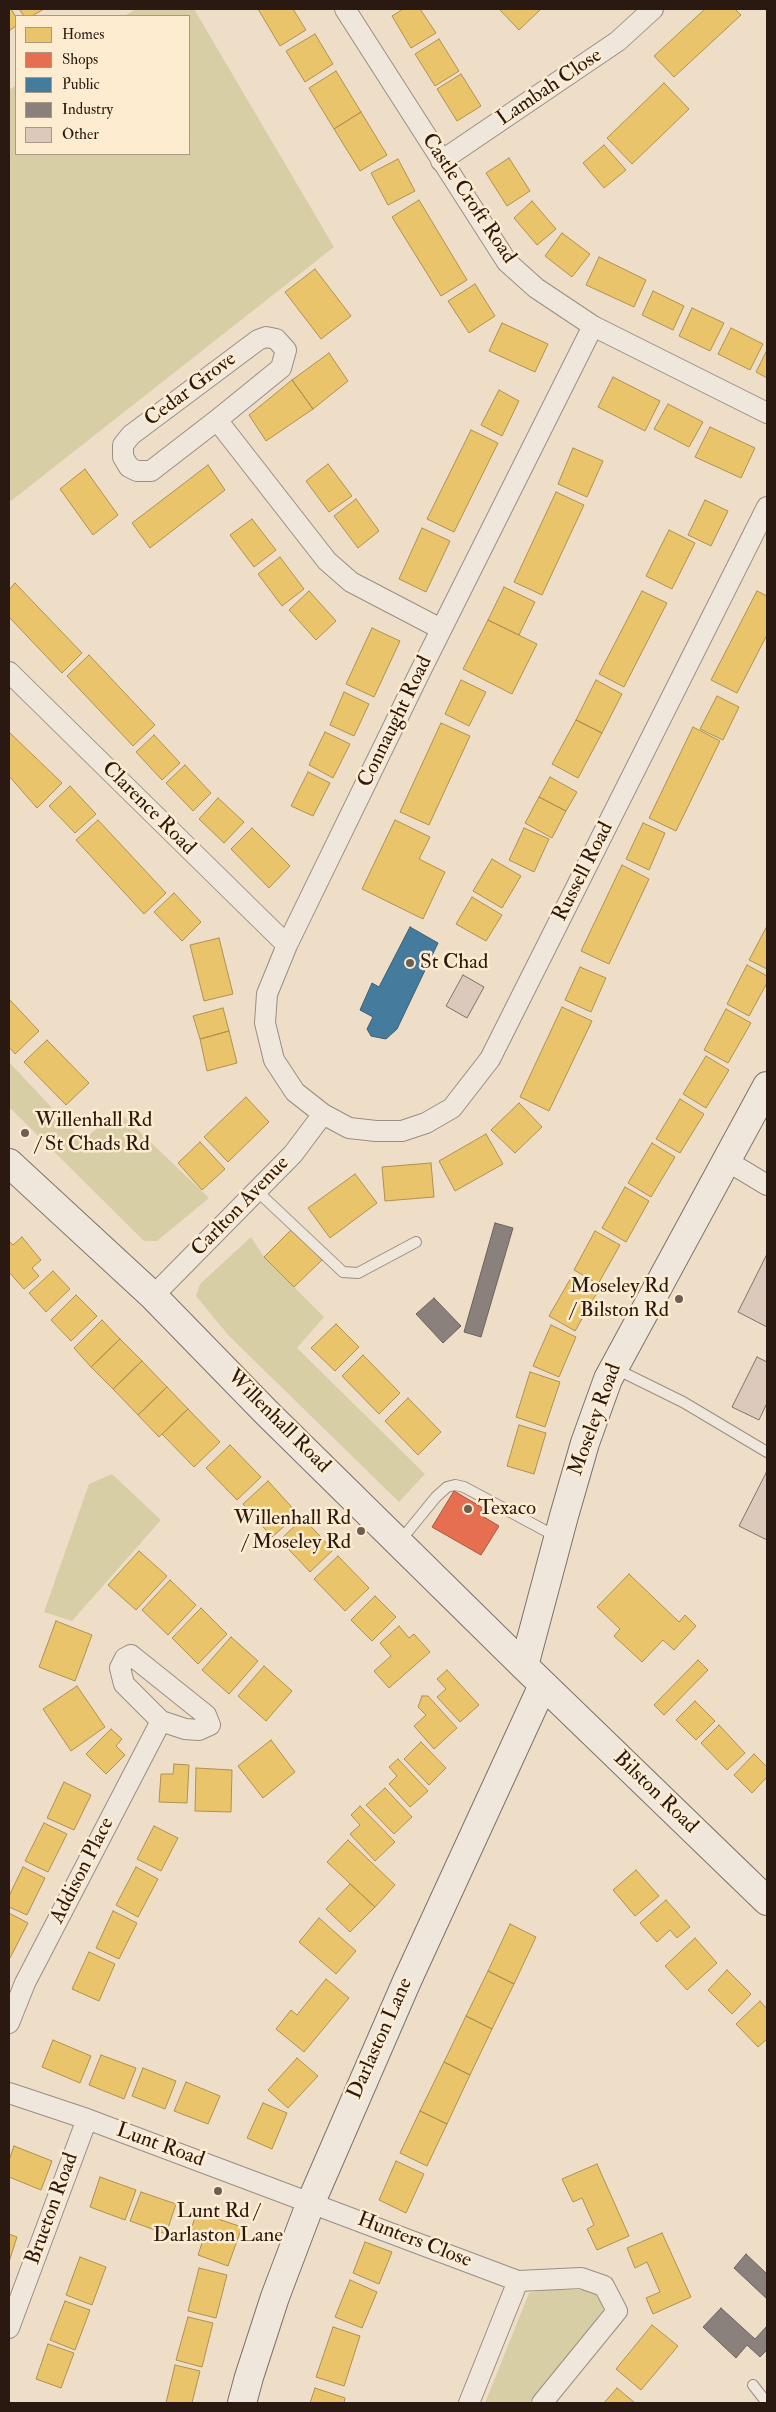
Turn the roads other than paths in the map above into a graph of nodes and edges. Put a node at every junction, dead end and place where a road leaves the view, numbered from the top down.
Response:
1 (345, 9) edge
2 (653, 9) edge
3 (442, 160) junction
4 (592, 326) junction
5 (767, 413) edge
6 (217, 420) junction
7 (767, 507) edge
8 (441, 629) junction
9 (9, 672) edge
10 (287, 945) junction
11 (767, 1086) edge
12 (323, 1114) junction
13 (727, 1161) junction
14 (9, 1163) edge
15 (767, 1185) edge
16 (257, 1191) junction
17 (416, 1242) dead end
18 (153, 1296) junction
19 (613, 1367) junction
20 (767, 1452) edge
21 (558, 1538) junction
22 (399, 1543) junction
23 (524, 1666) junction
24 (544, 1685) junction
25 (161, 1721) dead end
26 (767, 1901) edge
27 (9, 2023) edge
28 (9, 2093) edge
29 (86, 2119) junction
30 (311, 2202) junction
31 (518, 2281) junction
32 (9, 2328) edge
33 (753, 2385) dead end
34 (242, 2403) edge
35 (470, 2403) edge
36 (542, 2403) edge
37 (767, 2403) edge

1 - 3 street, Castle Croft Road
2 - 3 street, Lambah Close
3 - 4 street, Castle Croft Road
4 - 5 street, Castle Croft Road
4 - 8 street, Connaught Road
6 - 6 street, Cedar Grove
6 - 8 street, Cedar Grove
7 - 12 street, Russell Road
8 - 10 street, Connaught Road
9 - 10 street, Clarence Road
10 - 12 street, Connaught Road
11 - 13 street, Moseley Road
12 - 16 street, Carlton Avenue
13 - 15 street
13 - 19 street, Moseley Road
14 - 18 street, Willenhall Road
16 - 17 lane
16 - 18 street, Carlton Avenue
18 - 22 street, Willenhall Road
19 - 20 lane
19 - 21 street, Moseley Road
21 - 22 lane
21 - 23 street, Moseley Road
22 - 23 street, Willenhall Road
23 - 24 street, Willenhall Road
24 - 26 street, Bilston Road
24 - 30 street, Darlaston Lane
25 - 27 street, Addison Place
28 - 29 street, Lunt Road
29 - 30 street, Lunt Road
29 - 32 street, Brueton Road
30 - 31 street, Hunters Close
30 - 34 street, Darlaston Lane
31 - 35 street
31 - 36 street, Hunters Close
33 - 37 lane

